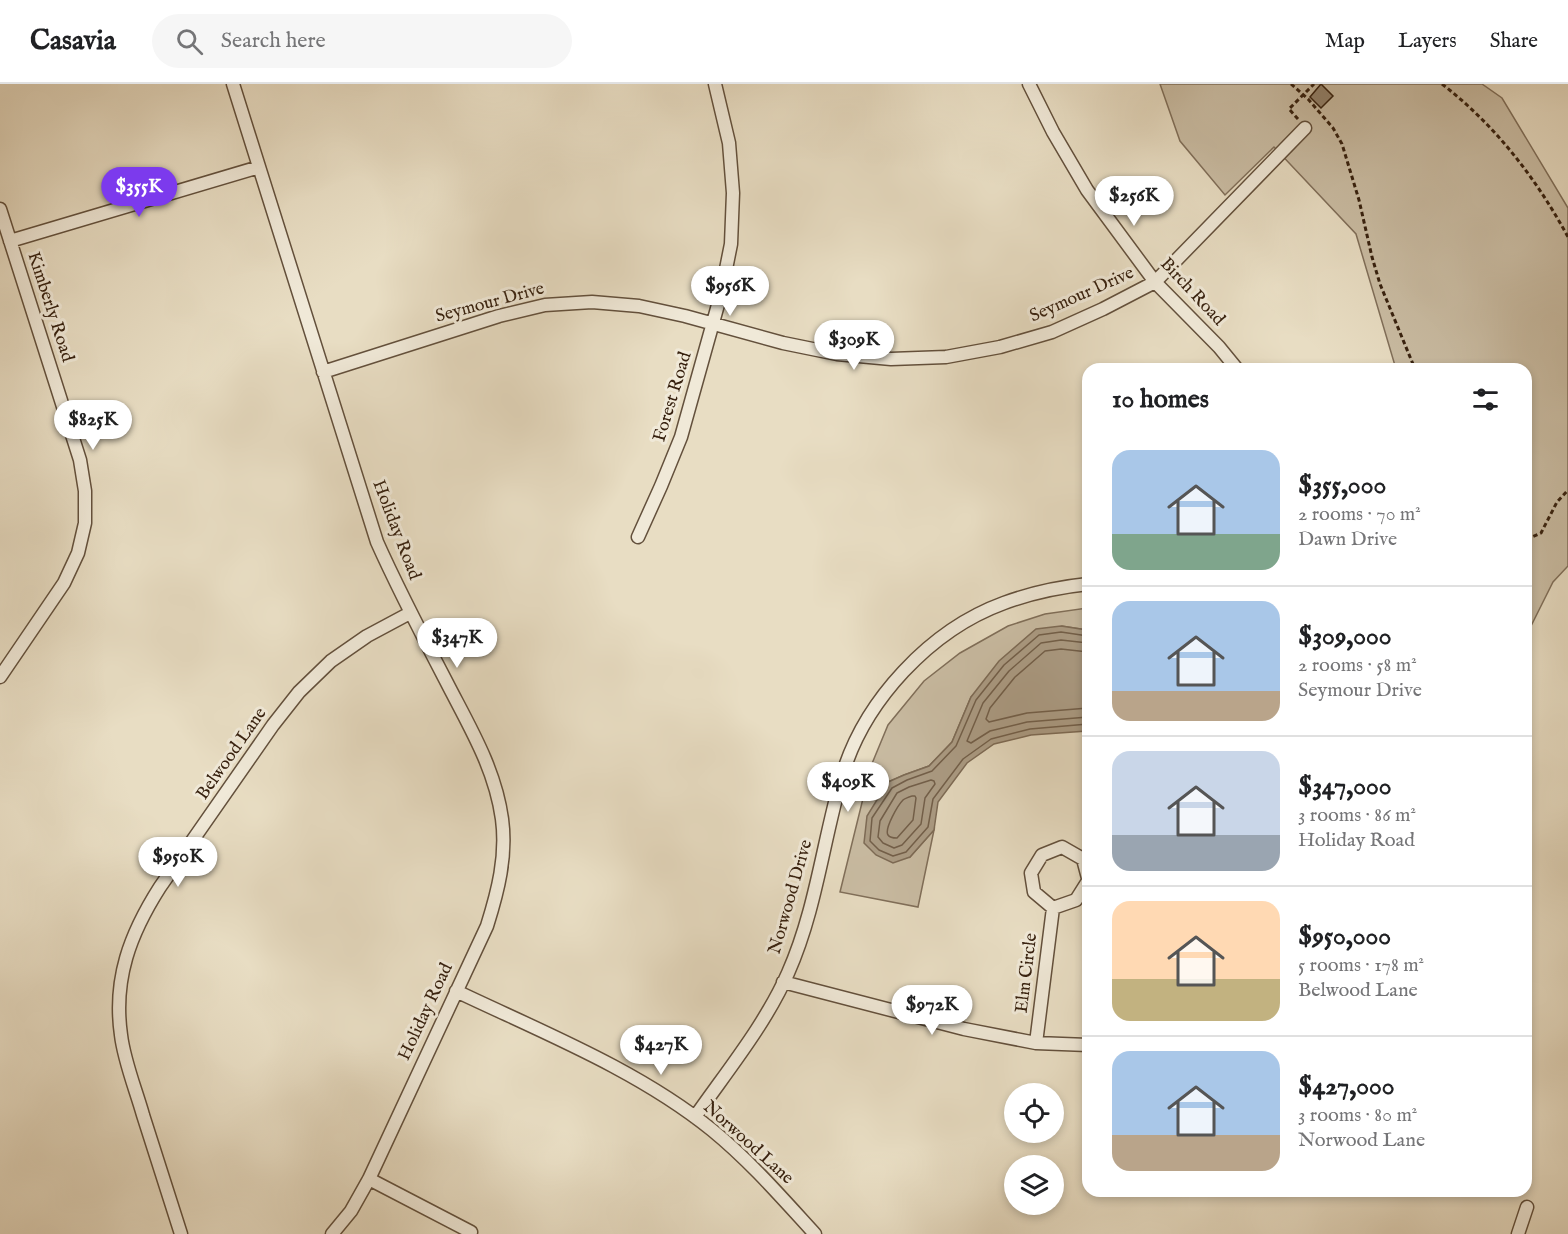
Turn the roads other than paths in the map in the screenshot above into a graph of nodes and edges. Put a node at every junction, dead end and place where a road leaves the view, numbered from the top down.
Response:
1 (233, 84) edge
2 (715, 84) edge
3 (1029, 84) edge
4 (1305, 128) dead end
5 (259, 167) junction
6 (0, 209) edge
7 (10, 240) junction
8 (1155, 282) junction
9 (713, 324) junction
10 (1232, 363) edge
11 (323, 372) junction
12 (638, 537) dead end
13 (1082, 585) edge
14 (410, 613) junction
15 (0, 677) edge
16 (1082, 858) edge
17 (1082, 890) edge
18 (1053, 908) junction
19 (783, 982) junction
20 (456, 991) junction
21 (1036, 1043) junction
22 (1082, 1045) edge
23 (695, 1117) junction
24 (369, 1179) junction
25 (1527, 1207) dead end
26 (471, 1232) dead end
27 (181, 1234) edge
28 (332, 1234) edge
29 (815, 1234) edge
30 (1518, 1234) edge

1 - 5 street, Holiday Road
2 - 9 street, Forest Road
3 - 8 street, Birch Road
4 - 8 street, Seymour Drive
5 - 7 street
5 - 11 street, Holiday Road
6 - 7 street, Kimberly Road
7 - 15 street, Kimberly Road
8 - 9 street, Seymour Drive
8 - 10 street, Birch Road
9 - 11 street, Seymour Drive
9 - 12 street, Forest Road
11 - 14 street, Holiday Road
13 - 19 street, Norwood Drive
14 - 20 street, Holiday Road
14 - 27 street, Belwood Lane
16 - 18 street
17 - 18 street
18 - 21 street, Elm Circle
19 - 21 street
19 - 23 street, Norwood Drive
20 - 23 street, Norwood Lane
20 - 24 street, Holiday Road
21 - 22 street
23 - 29 street, Norwood Lane
24 - 26 street
24 - 28 street, Holiday Road
25 - 30 street

